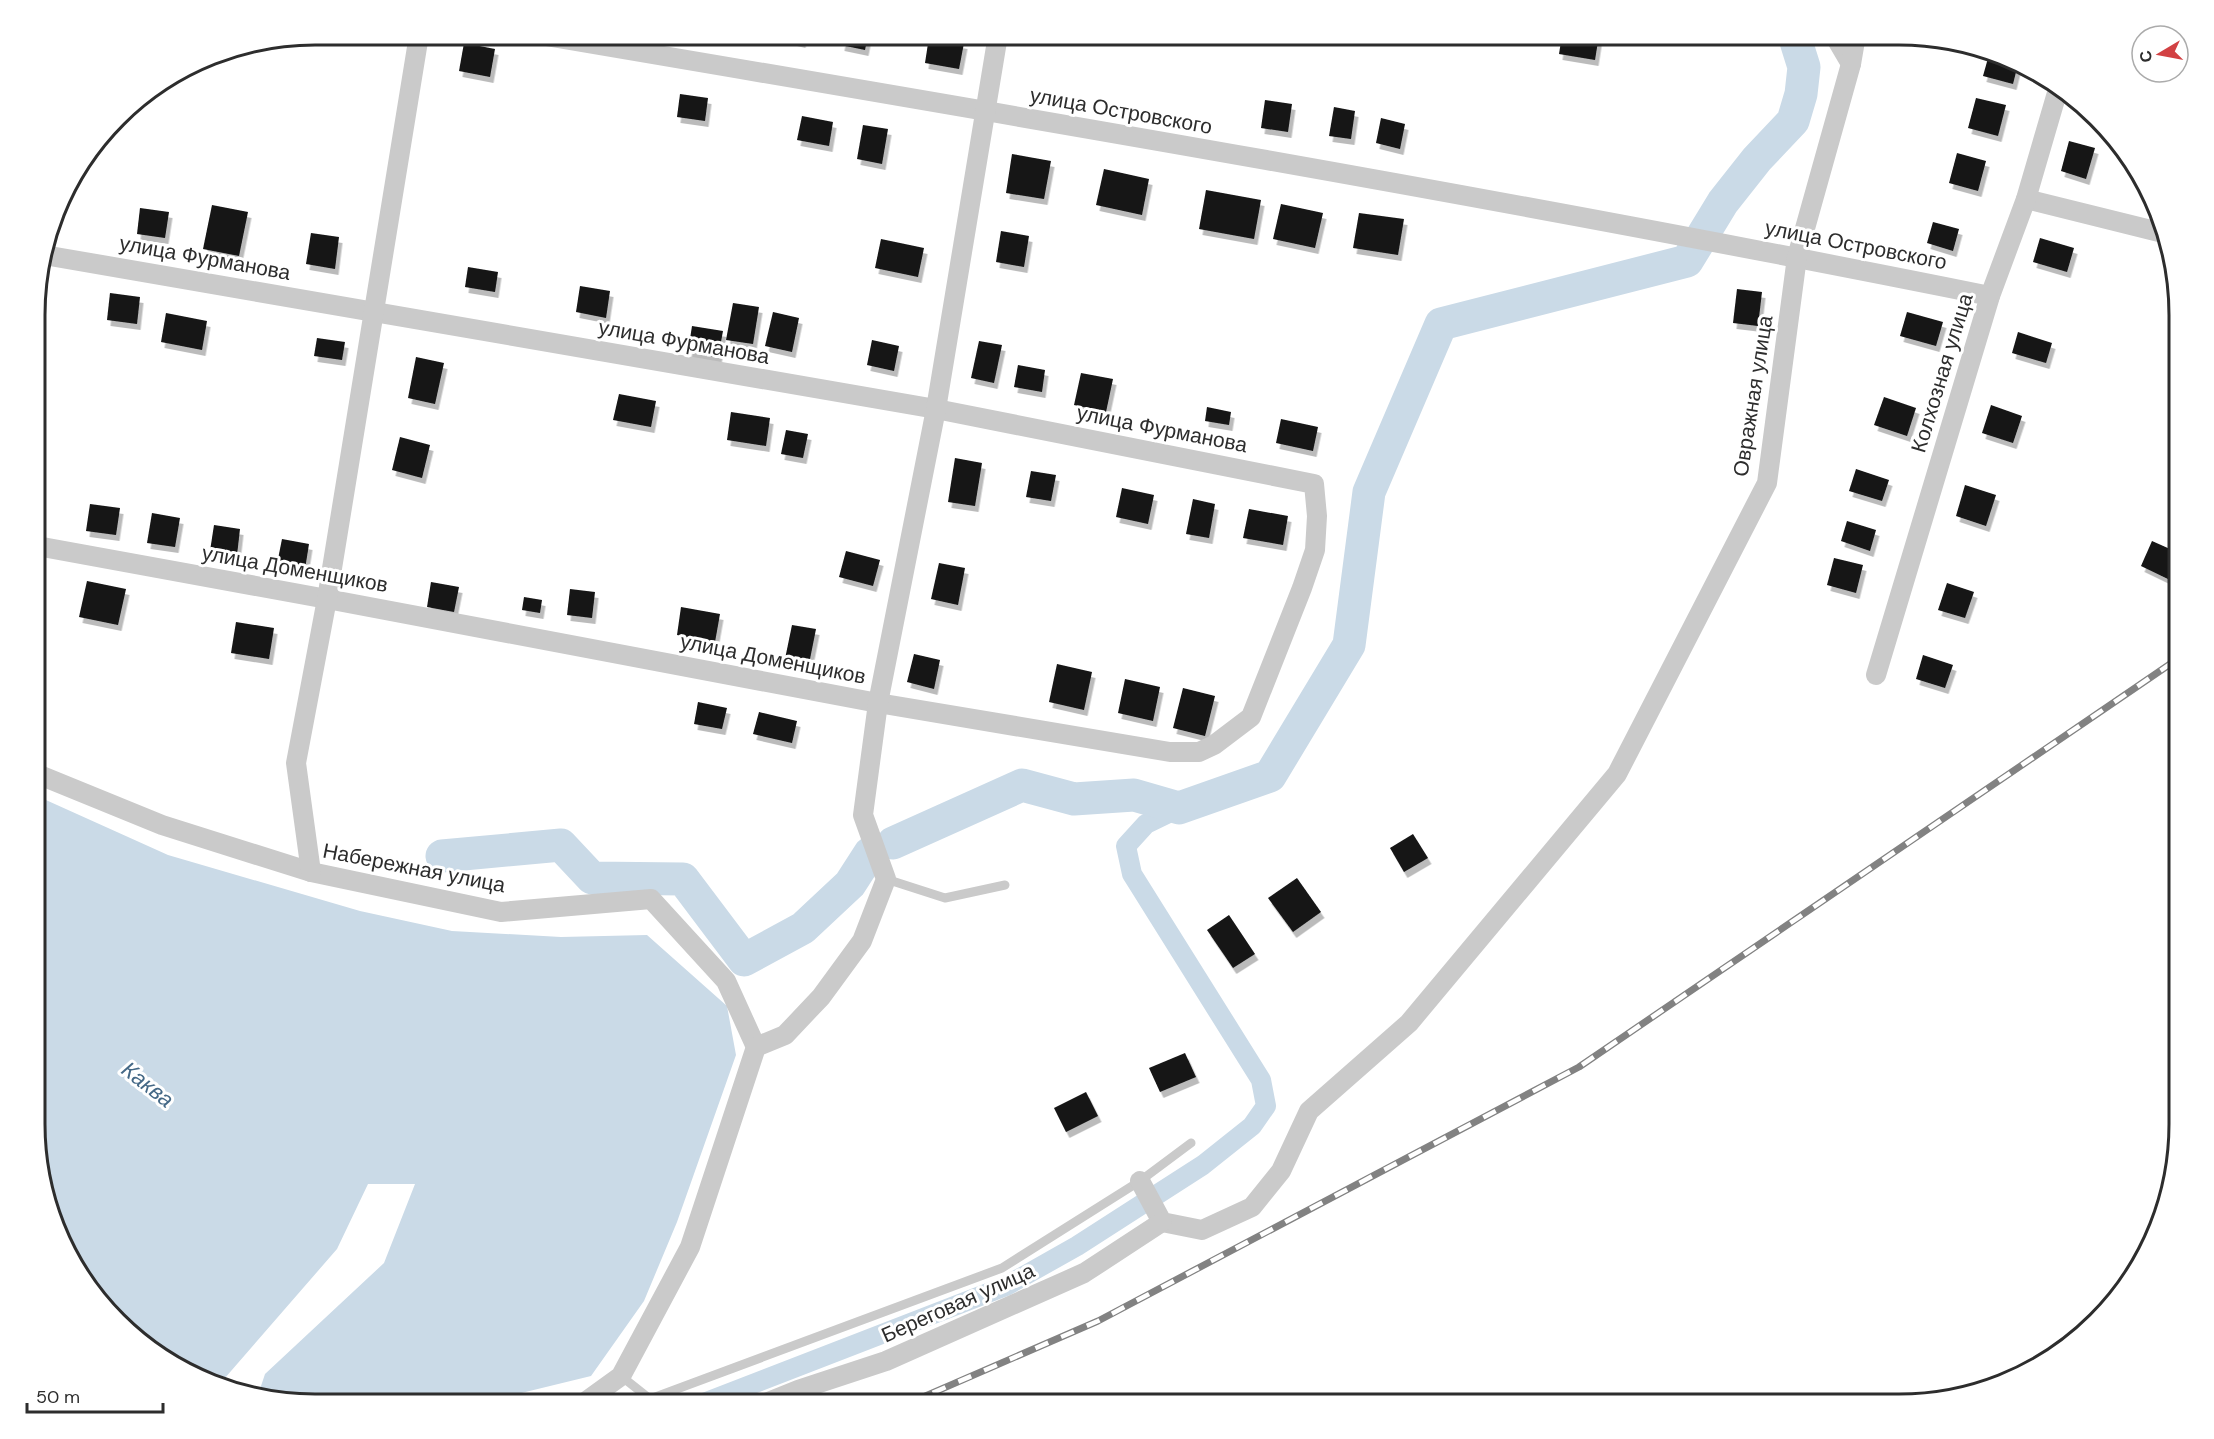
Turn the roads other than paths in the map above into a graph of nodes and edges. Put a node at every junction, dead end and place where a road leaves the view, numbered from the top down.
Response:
1 (417, 45) edge
2 (604, 45) edge
3 (996, 45) edge
4 (1840, 45) edge
5 (1854, 45) edge
6 (1851, 64) junction
7 (2056, 96) edge
8 (985, 111) junction
9 (2026, 199) junction
10 (2156, 231) edge
11 (51, 256) edge
12 (1797, 258) junction
13 (1990, 296) junction
14 (375, 313) junction
15 (936, 409) junction
16 (1314, 484) joint
17 (45, 547) edge
18 (327, 599) junction
19 (1876, 675) dead end
20 (878, 703) junction
21 (45, 777) edge
22 (311, 872) junction
23 (886, 879) junction
24 (1005, 885) dead end
25 (756, 1047) junction
26 (1191, 1143) dead end
27 (1140, 1181) junction
28 (1162, 1222) junction
29 (621, 1376) junction
30 (596, 1394) edge
31 (644, 1394) edge
32 (663, 1394) edge
33 (788, 1394) edge

1 - 14 street
2 - 8 street, улица Островского
3 - 8 street
4 - 6 street
5 - 6 street, Овражная улица
6 - 12 street, Овражная улица
7 - 9 street, Колхозная улица
8 - 12 street, улица Островского
8 - 15 street
9 - 10 street
9 - 13 street, Колхозная улица
11 - 14 street, улица Фурманова
12 - 13 street, улица Островского
12 - 28 street, Овражная улица
13 - 19 street, Колхозная улица
14 - 15 street, улица Фурманова
14 - 18 street
15 - 16 street, улица Фурманова
15 - 20 street
16 - 20 street, улица Доменщиков
17 - 18 street, улица Доменщиков
18 - 20 street, улица Доменщиков
18 - 22 street
20 - 23 street
21 - 22 street, Набережная улица
22 - 25 street, Набережная улица
23 - 24 lane
23 - 25 street
25 - 29 street
26 - 27 lane
27 - 28 street
27 - 32 lane
28 - 33 street, Береговая улица
29 - 30 street
29 - 31 lane

